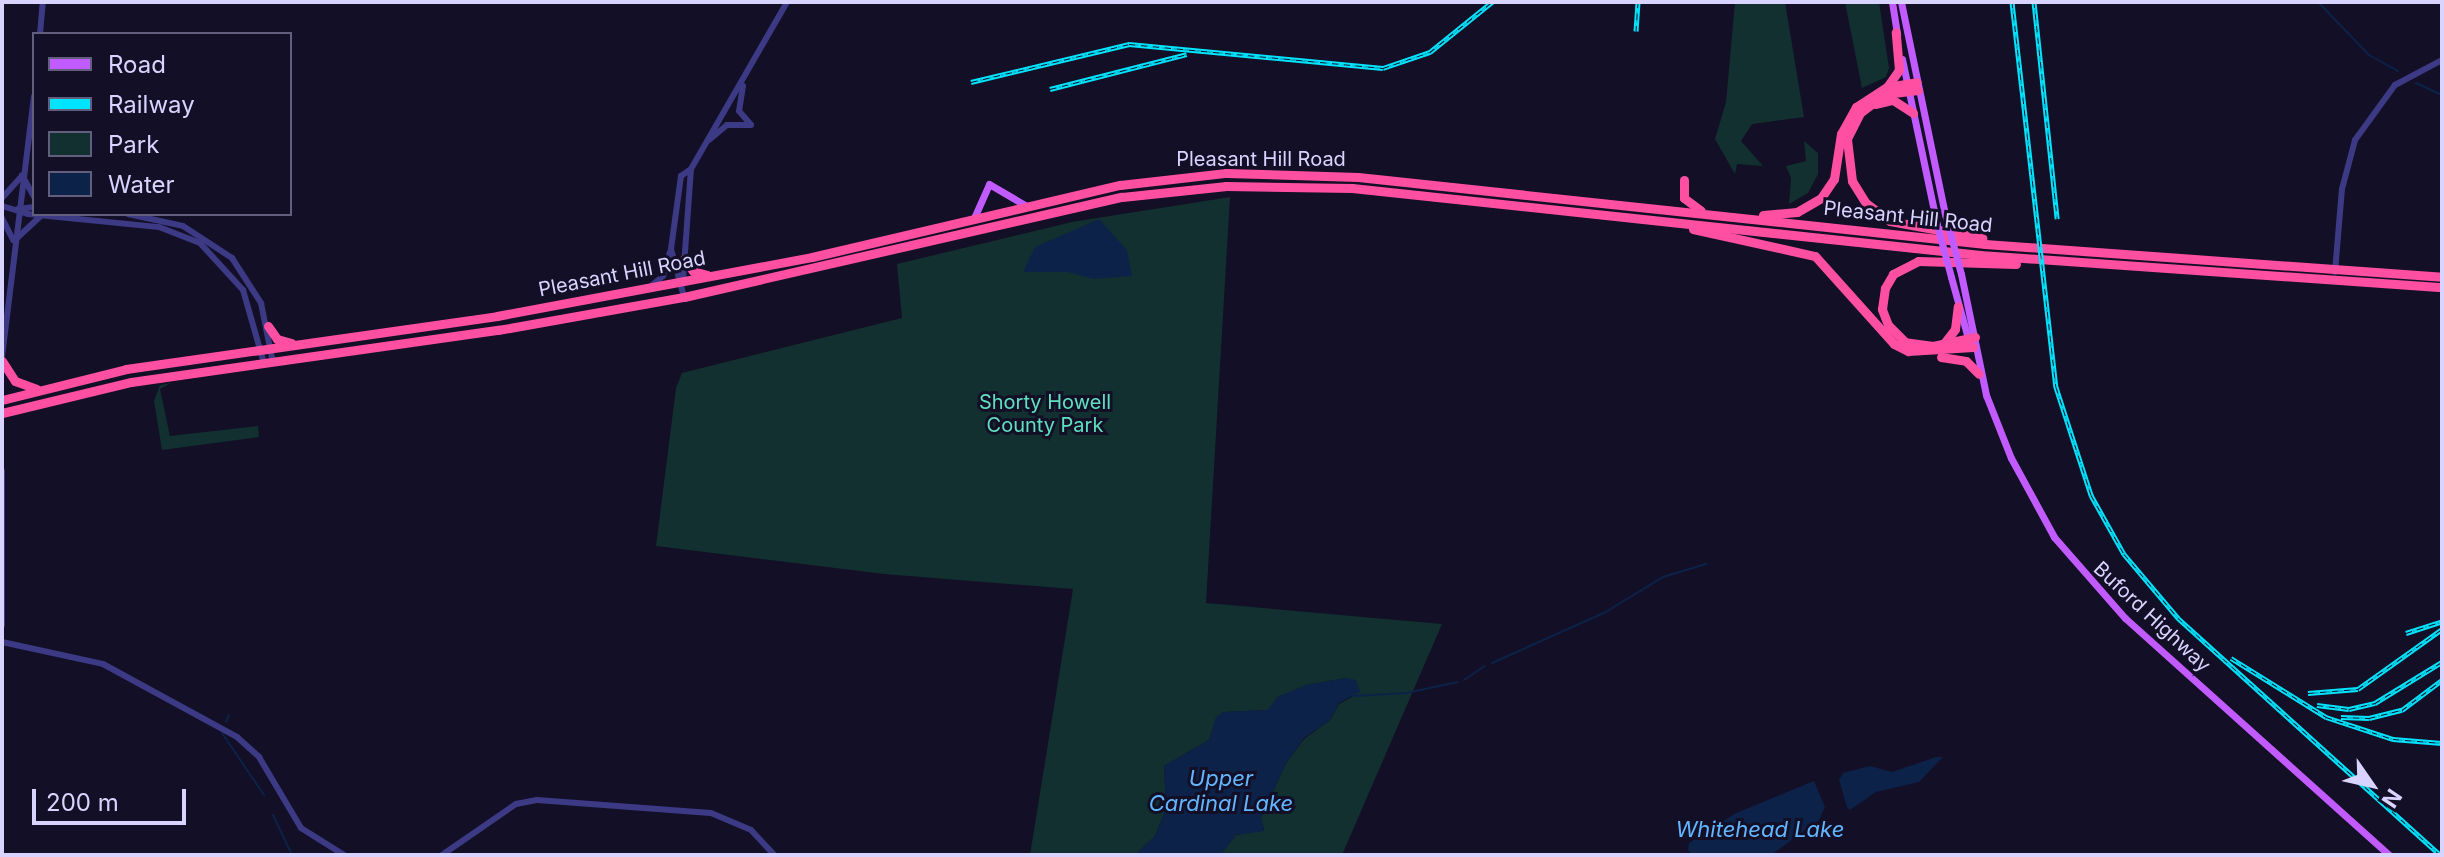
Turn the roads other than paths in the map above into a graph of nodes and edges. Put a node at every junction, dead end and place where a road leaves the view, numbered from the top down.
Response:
1 (43, 2) edge
2 (787, 2) edge
3 (1892, 2) edge
4 (1901, 2) edge
5 (40, 32) edge
6 (1896, 32) junction
7 (2442, 60) edge
8 (744, 80) junction
9 (1887, 87) junction
10 (1912, 87) junction
11 (32, 109) edge
12 (1913, 113) junction
13 (707, 141) junction
14 (1847, 162) junction
15 (691, 169) junction
16 (22, 175) junction
17 (1684, 180) dead end
18 (32, 193) edge
19 (2, 198) edge
20 (1025, 205) junction
21 (2, 206) edge
22 (32, 207) edge
23 (18, 209) junction
24 (32, 212) edge
25 (1708, 214) junction
26 (41, 216) edge
27 (53, 216) edge
28 (137, 216) edge
29 (1740, 217) junction
30 (2, 218) edge
31 (974, 218) junction
32 (1663, 222) junction
33 (14, 241) junction
34 (671, 249) junction
35 (2065, 251) junction
36 (684, 259) junction
37 (2091, 264) junction
38 (2334, 275) junction
39 (710, 276) junction
40 (2442, 277) edge
41 (682, 281) junction
42 (1845, 284) junction
43 (649, 287) junction
44 (2442, 287) edge
45 (684, 297) junction
46 (1958, 306) junction
47 (268, 326) junction
48 (1972, 341) junction
49 (1942, 344) junction
50 (302, 345) junction
51 (266, 349) junction
52 (2, 359) edge
53 (269, 363) junction
54 (1979, 374) junction
55 (37, 389) junction
56 (2, 400) edge
57 (2, 413) edge
58 (2, 471) edge
59 (2, 625) edge
60 (2, 642) edge
61 (344, 855) edge
62 (442, 855) edge
63 (774, 855) edge
64 (2389, 855) edge

1 - 5 street
2 - 8 street
3 - 6 main road, Buford Highway
4 - 10 main road, Buford Highway
6 - 9 highway
6 - 10 main road, Buford Highway
7 - 38 street
8 - 13 street
8 - 13 street
9 - 10 highway
9 - 29 highway
10 - 12 main road, Buford Highway
10 - 14 highway
10 - 48 main road, Buford Highway, bridge
11 - 16 street
12 - 14 highway
12 - 46 main road, Buford Highway, bridge
13 - 15 street
14 - 35 highway
15 - 34 street
15 - 36 street
16 - 18 street
16 - 19 street
16 - 23 street
17 - 25 highway
20 - 25 highway, Pleasant Hill Road
20 - 31 highway, Pleasant Hill Road
20 - 31 main road
21 - 23 street
22 - 23 street
23 - 24 street
23 - 33 street
25 - 29 highway, Pleasant Hill Road
26 - 33 street
27 - 51 street
28 - 47 street
29 - 35 highway, Pleasant Hill Road
30 - 33 street
31 - 39 highway, Pleasant Hill Road
32 - 37 highway, Pleasant Hill Road
32 - 42 highway
32 - 45 highway, Pleasant Hill Road
33 - 52 street
34 - 41 street
34 - 43 street
35 - 38 highway, Pleasant Hill Road
36 - 39 highway
36 - 41 street
37 - 38 highway, Pleasant Hill Road
37 - 49 highway
38 - 40 highway, Pleasant Hill Road
38 - 44 highway, Pleasant Hill Road
39 - 41 highway, Pleasant Hill Road
41 - 43 highway, Pleasant Hill Road
41 - 45 street
42 - 48 highway
42 - 54 highway
43 - 50 highway, Pleasant Hill Road
45 - 53 highway, Pleasant Hill Road
46 - 48 main road, Buford Highway
46 - 49 highway
47 - 50 highway
47 - 51 street
48 - 49 highway
48 - 54 main road, Buford Highway
50 - 51 highway, Pleasant Hill Road
51 - 53 street
51 - 55 highway, Pleasant Hill Road
52 - 55 highway
53 - 57 highway, Pleasant Hill Road
54 - 64 main road, Buford Highway
55 - 56 highway, Pleasant Hill Road
58 - 59 street
60 - 61 street
62 - 63 street

